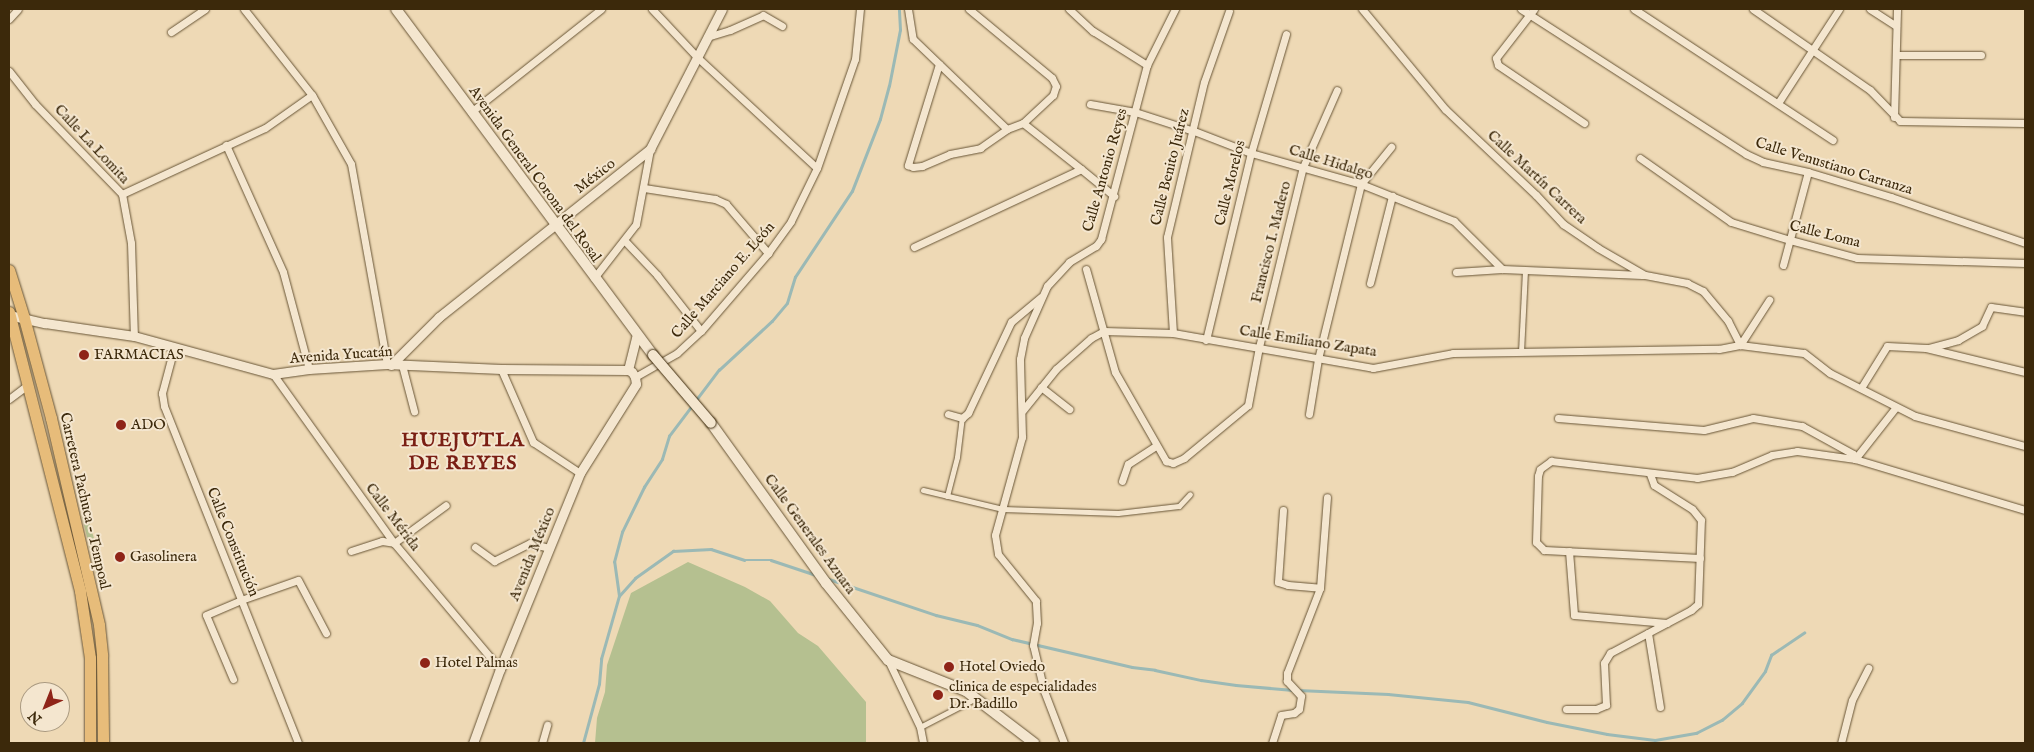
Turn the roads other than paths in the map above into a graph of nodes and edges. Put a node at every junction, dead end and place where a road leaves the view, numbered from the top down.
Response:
1 (18, 9) edge
2 (205, 9) edge
3 (244, 9) edge
4 (396, 9) edge
5 (600, 9) edge
6 (652, 9) edge
7 (722, 9) edge
8 (860, 9) edge
9 (908, 9) edge
10 (969, 9) edge
11 (1069, 9) edge
12 (1175, 9) edge
13 (1362, 9) edge
14 (1521, 9) edge
15 (1634, 9) edge
16 (1753, 9) edge
17 (1839, 9) edge
18 (1870, 9) edge
19 (1897, 9) edge
20 (1229, 11) dead end
21 (1532, 12) edge
22 (9, 19) edge
23 (782, 26) dead end
24 (1896, 26) junction
25 (171, 32) dead end
26 (1286, 34) dead end
27 (707, 37) junction
28 (1814, 50) junction
29 (1897, 55) junction
30 (1981, 55) dead end
31 (697, 57) junction
32 (939, 64) junction
33 (1147, 65) junction
34 (9, 71) edge
35 (1337, 90) dead end
36 (312, 95) junction
37 (1778, 103) junction
38 (1090, 104) dead end
39 (471, 112) junction
40 (1135, 112) junction
41 (1894, 117) junction
42 (1022, 123) junction
43 (1584, 123) dead end
44 (2025, 123) edge
45 (1007, 129) junction
46 (1194, 130) junction
47 (1833, 140) dead end
48 (226, 145) junction
49 (1391, 147) dead end
50 (650, 150) junction
51 (1251, 153) junction
52 (1640, 158) dead end
53 (1303, 167) junction
54 (817, 168) junction
55 (1081, 169) junction
56 (1808, 172) junction
57 (1361, 184) junction
58 (644, 188) junction
59 (122, 194) junction
60 (1114, 196) junction
61 (1392, 196) junction
62 (554, 225) junction
63 (1790, 240) junction
64 (625, 241) junction
65 (2025, 244) edge
66 (914, 247) dead end
67 (768, 253) junction
68 (2025, 262) edge
69 (1783, 265) dead end
70 (1086, 269) dead end
71 (1502, 269) junction
72 (9, 270) edge
73 (1525, 270) junction
74 (1456, 272) dead end
75 (1645, 275) junction
76 (594, 278) junction
77 (1370, 283) dead end
78 (1042, 296) junction
79 (1769, 300) dead end
80 (2025, 312) edge
81 (9, 319) edge
82 (25, 322) junction
83 (1104, 331) junction
84 (701, 332) junction
85 (1173, 333) junction
86 (638, 335) junction
87 (134, 336) junction
88 (1206, 340) junction
89 (1740, 345) junction
90 (1259, 347) junction
91 (174, 348) junction
92 (1926, 348) junction
93 (1521, 352) junction
94 (652, 355) joint
95 (1318, 359) junction
96 (389, 365) junction
97 (402, 365) junction
98 (309, 369) junction
99 (500, 369) junction
100 (628, 370) junction
101 (2025, 372) edge
102 (273, 374) junction
103 (636, 381) junction
104 (26, 386) junction
105 (1041, 387) junction
106 (1861, 388) junction
107 (9, 399) edge
108 (1896, 407) junction
109 (1069, 409) dead end
110 (1023, 410) junction
111 (414, 411) dead end
112 (50, 414) junction
113 (948, 414) dead end
114 (1309, 414) dead end
115 (35, 417) junction
116 (962, 418) junction
117 (1558, 418) dead end
118 (1156, 446) junction
119 (2025, 446) edge
120 (1855, 459) junction
121 (580, 473) junction
122 (1650, 474) junction
123 (1122, 481) dead end
124 (923, 490) dead end
125 (1190, 494) dead end
126 (947, 496) junction
127 (1327, 497) dead end
128 (446, 505) dead end
129 (1003, 509) junction
130 (1283, 510) dead end
131 (2025, 510) edge
132 (394, 543) junction
133 (475, 547) dead end
134 (549, 548) junction
135 (351, 551) dead end
136 (1569, 551) junction
137 (1700, 558) junction
138 (1320, 588) junction
139 (241, 600) junction
140 (1667, 623) junction
141 (326, 633) dead end
142 (1648, 633) junction
143 (888, 660) junction
144 (500, 668) junction
145 (1868, 668) dead end
146 (233, 679) dead end
147 (974, 699) junction
148 (1660, 707) dead end
149 (1566, 709) dead end
150 (547, 725) dead end
151 (920, 727) junction
152 (90, 743) edge
153 (103, 743) edge
154 (298, 743) edge
155 (473, 743) edge
156 (542, 743) edge
157 (923, 743) edge
158 (1034, 743) edge
159 (1064, 743) edge
160 (1272, 743) edge
161 (1841, 743) edge

1 - 22 street
2 - 25 street
3 - 36 street
4 - 39 main road, Avenida General Corona del Rosal
5 - 39 street
6 - 31 street
7 - 27 street, México
8 - 54 street, Calle Marciano E. León
9 - 32 street
10 - 42 street
11 - 33 street
12 - 33 street, Calle Antonio Reyes
13 - 75 street, Calle Martín Carrera
14 - 21 street, Calle Venustiano Carranza
15 - 37 street
16 - 28 street
17 - 28 street
18 - 24 street
19 - 24 street
20 - 46 street, Calle Benito Juárez
21 - 43 street
21 - 56 street, Calle Venustiano Carranza
23 - 27 street
24 - 29 street
26 - 51 street, Calle Morelos
27 - 31 street, México
28 - 37 street
28 - 41 street
29 - 30 street
29 - 41 street
31 - 50 street, México
31 - 54 street
32 - 45 street
32 - 45 street
33 - 40 street, Calle Antonio Reyes
34 - 59 street, Calle La Lomita
35 - 53 street, Francisco I. Madero
36 - 48 street
36 - 96 street
37 - 47 street
38 - 40 street, Calle Hidalgo
39 - 62 main road, Avenida General Corona del Rosal
40 - 46 street, Calle Hidalgo
40 - 60 street, Calle Antonio Reyes
41 - 44 street
42 - 45 street
42 - 55 street
46 - 51 street, Calle Hidalgo
46 - 85 street, Calle Benito Juárez
48 - 59 street
48 - 98 street
49 - 57 street
50 - 58 street
50 - 62 street, México
51 - 53 street, Calle Hidalgo
51 - 88 street, Calle Morelos
52 - 63 street, Calle Loma
53 - 57 street, Calle Hidalgo
53 - 90 street, Francisco I. Madero
54 - 67 street, Calle Marciano E. León
55 - 60 street
55 - 66 street
56 - 63 street
56 - 65 street, Calle Venustiano Carranza
57 - 61 street, Calle Hidalgo
57 - 95 street
58 - 64 street
58 - 67 street
59 - 87 street, Calle La Lomita
60 - 78 street, Calle Antonio Reyes
61 - 71 street, Calle Hidalgo
61 - 77 street
62 - 76 main road, Avenida General Corona del Rosal
62 - 96 street, México
63 - 68 street, Calle Loma
63 - 69 street
64 - 76 street
64 - 84 street
67 - 84 street, Calle Marciano E. León
70 - 83 street
71 - 73 street
71 - 74 street
72 - 82 main road, Carretera Pachuca - Tempoal
73 - 75 street
73 - 93 street
75 - 89 street, Calle Martín Carrera
76 - 86 main road, Avenida General Corona del Rosal
78 - 110 street, Calle Antonio Reyes
78 - 116 street
79 - 89 street
80 - 92 street
81 - 82 street
81 - 104 main road, Carretera Pachuca - Tempoal
82 - 87 street, Avenida Yucatán
82 - 112 main road, Carretera Pachuca - Tempoal
83 - 85 street, Calle Emiliano Zapata
83 - 105 street
83 - 118 street
84 - 103 street, Calle Marciano E. León
85 - 88 street, Calle Emiliano Zapata
86 - 94 main road, Avenida General Corona del Rosal
86 - 100 street
87 - 91 street, Avenida Yucatán
88 - 90 street, Calle Emiliano Zapata
89 - 93 street, Calle Emiliano Zapata
89 - 106 street, Calle Emiliano Zapata
90 - 95 street, Calle Emiliano Zapata
90 - 118 street, Francisco I. Madero
91 - 102 street, Avenida Yucatán
91 - 139 street, Calle Constitución
92 - 101 street
92 - 106 street
93 - 95 street, Calle Emiliano Zapata
94 - 143 main road, Calle Generales Azuara, bridge
95 - 114 street
96 - 97 street, Avenida Yucatán
96 - 98 street, Avenida Yucatán
97 - 99 street, Avenida Yucatán
97 - 111 street
98 - 102 street, Avenida Yucatán
99 - 100 street, Avenida Yucatán
99 - 121 street
100 - 103 street
102 - 132 street, Calle Mérida
103 - 121 street, Avenida México
104 - 107 street
104 - 115 main road, Carretera Pachuca - Tempoal
105 - 109 street
105 - 110 street
106 - 108 street, Calle Emiliano Zapata
108 - 119 street, Calle Emiliano Zapata
108 - 120 street
110 - 129 street, Calle Antonio Reyes
112 - 115 main road
112 - 153 main road, Carretera Pachuca - Tempoal
113 - 116 street
115 - 152 main road, Carretera Pachuca - Tempoal
116 - 126 street
117 - 120 street
118 - 123 street
120 - 122 street
120 - 131 street
121 - 134 street, Avenida México
122 - 136 street
122 - 137 street
124 - 126 street
125 - 129 street
126 - 129 street
127 - 138 street
128 - 132 street
129 - 159 street, Calle Antonio Reyes
130 - 138 street
132 - 135 street
132 - 144 street, Calle Mérida
133 - 134 street
134 - 144 street, Avenida México
136 - 137 street
136 - 140 street
137 - 140 street
138 - 160 street
139 - 141 street
139 - 146 street
139 - 154 street, Calle Constitución
140 - 142 street
142 - 148 street
142 - 149 street
143 - 147 main road
143 - 151 street, Calle Generales Azuara
144 - 155 street, Avenida México
145 - 161 street
147 - 151 street
147 - 158 main road
150 - 156 street
151 - 157 street, Calle Generales Azuara

